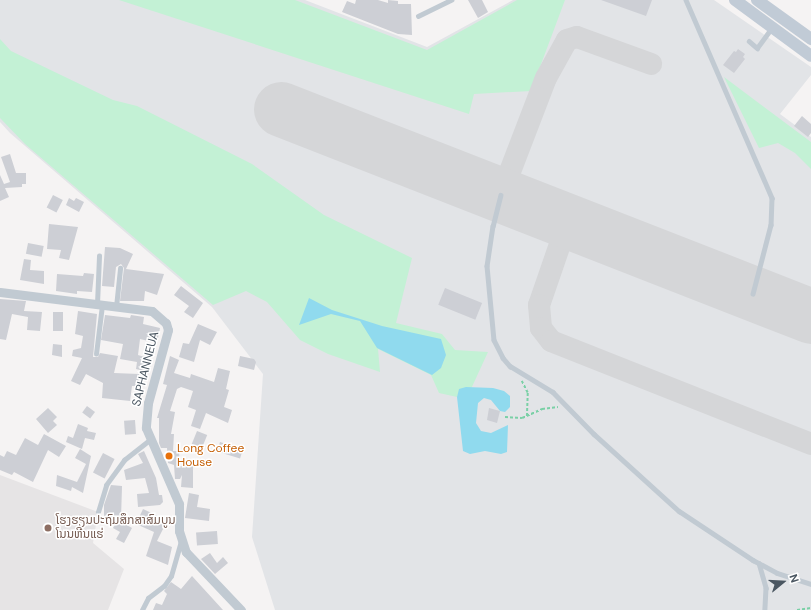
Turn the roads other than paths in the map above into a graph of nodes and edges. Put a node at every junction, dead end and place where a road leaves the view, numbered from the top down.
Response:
1 (451, 0) edge
2 (686, 0) edge
3 (734, 0) edge
4 (757, 0) edge
5 (418, 16) dead end
6 (772, 28) junction
7 (811, 39) edge
8 (749, 41) dead end
9 (811, 56) edge
10 (501, 195) dead end
11 (99, 256) dead end
12 (120, 268) dead end
13 (0, 292) edge
14 (753, 294) dead end
15 (99, 305) junction
16 (116, 307) junction
17 (96, 354) dead end
18 (150, 440) junction
19 (98, 512) dead end
20 (181, 538) junction
21 (759, 563) junction
22 (811, 584) edge
23 (142, 610) edge
24 (242, 610) edge
25 (765, 610) edge

1 - 5 lane
2 - 14 lane
3 - 6 street
4 - 7 street
6 - 8 lane
6 - 9 street
10 - 21 lane
11 - 15 lane
12 - 16 lane
13 - 15 street, SAPHANNEUA
15 - 16 street, SAPHANNEUA
15 - 17 lane
16 - 18 street, SAPHANNEUA
18 - 19 lane
18 - 20 street, SAPHANNEUA
20 - 23 lane
20 - 24 street, SAPHANNEUA
21 - 22 lane
21 - 25 lane

